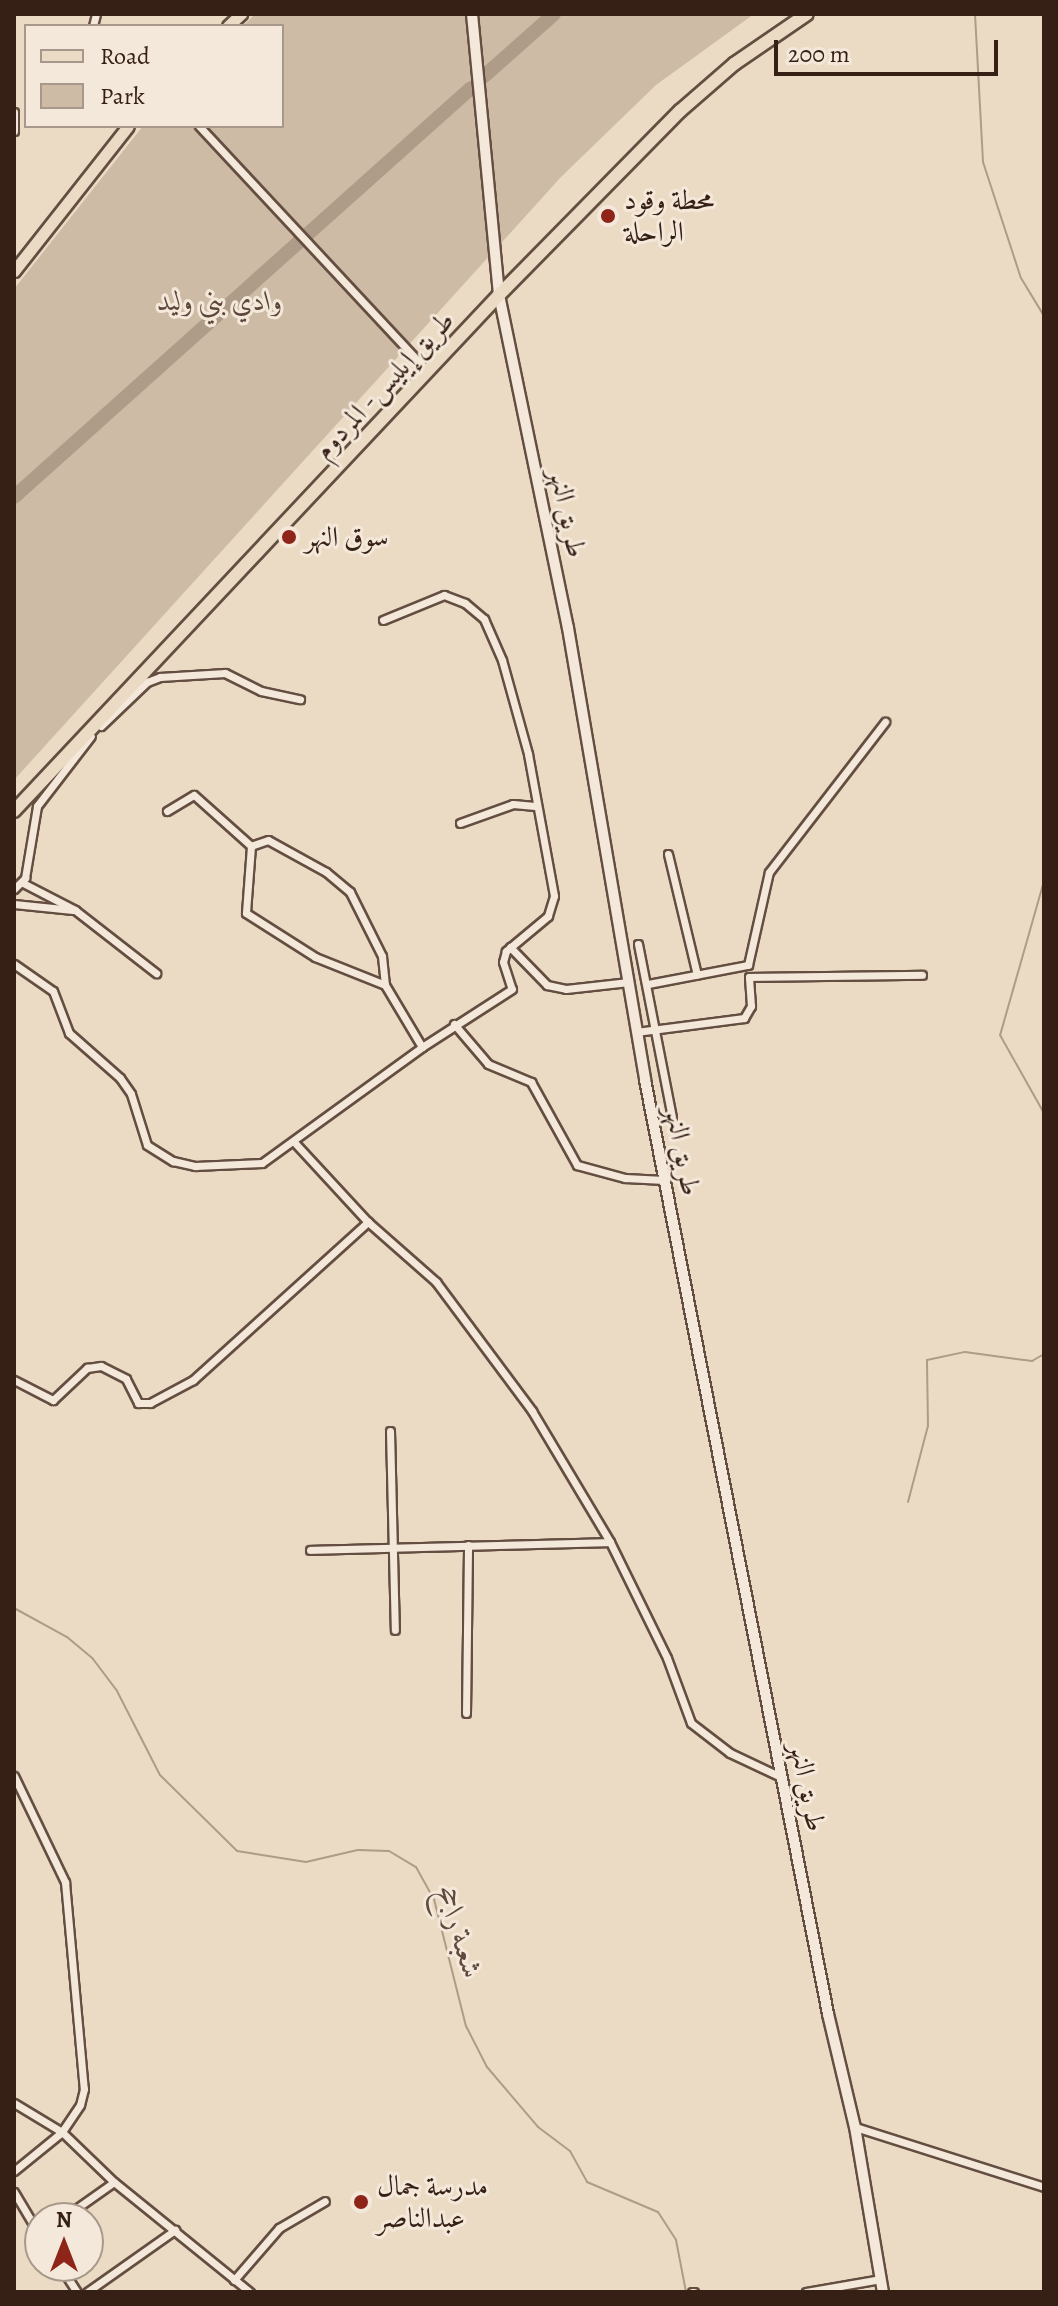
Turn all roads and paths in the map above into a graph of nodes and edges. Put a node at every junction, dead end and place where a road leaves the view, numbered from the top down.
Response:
1 (472, 14) edge
2 (807, 14) edge
3 (14, 112) edge
4 (201, 128) edge
5 (120, 129) edge
6 (14, 131) edge
7 (14, 271) edge
8 (499, 295) junction
9 (429, 374) junction
10 (383, 620) dead end
11 (300, 699) dead end
12 (885, 722) dead end
13 (92, 732) junction
14 (535, 806) junction
15 (14, 811) edge
16 (167, 811) dead end
17 (460, 823) dead end
18 (251, 846) junction
19 (668, 854) dead end
20 (23, 883) junction
21 (14, 889) edge
22 (14, 904) edge
23 (75, 910) junction
24 (638, 944) dead end
25 (510, 947) junction
26 (14, 964) edge
27 (748, 965) junction
28 (156, 973) dead end
29 (697, 975) junction
30 (922, 975) dead end
31 (749, 977) junction
32 (629, 982) junction
33 (648, 984) junction
34 (385, 985) junction
35 (454, 1024) junction
36 (658, 1030) junction
37 (636, 1032) junction
38 (422, 1047) junction
39 (672, 1117) dead end
40 (295, 1143) junction
41 (664, 1180) junction
42 (368, 1222) junction
43 (14, 1380) edge
44 (390, 1431) dead end
45 (610, 1542) junction
46 (468, 1545) junction
47 (395, 1549) junction
48 (310, 1550) dead end
49 (395, 1630) dead end
50 (466, 1713) dead end
51 (14, 1776) edge
52 (781, 1777) junction
53 (14, 2103) edge
54 (855, 2127) junction
55 (62, 2132) junction
56 (14, 2171) edge
57 (114, 2182) junction
58 (1044, 2187) edge
59 (325, 2201) dead end
60 (86, 2202) edge
61 (175, 2230) junction
62 (881, 2279) junction
63 (237, 2286) edge
64 (87, 2292) edge
65 (250, 2292) edge
66 (806, 2292) edge
67 (883, 2292) edge

1 - 8 main road, طريق النهر
2 - 8 highway, طريق إيليس- المردوم
3 - 6 street
4 - 9 street
5 - 7 main road
8 - 9 highway, طريق إيليس- المردوم
8 - 32 main road, طريق النهر
9 - 13 highway, طريق إيليس- المردوم
10 - 14 street
11 - 13 street
12 - 27 street
13 - 15 highway, طريق إيليس- المردوم
13 - 20 street
14 - 17 street
14 - 25 street
16 - 18 street
18 - 34 street
18 - 34 street
19 - 29 street
20 - 21 street
20 - 23 street
22 - 23 street
23 - 28 street
24 - 33 street
25 - 32 street
25 - 35 street
26 - 40 street
27 - 29 street
27 - 31 street
29 - 33 street
30 - 31 street
31 - 36 street
32 - 37 main road, طريق النهر
33 - 36 street
34 - 38 street
35 - 38 street
35 - 41 street
36 - 37 street
36 - 39 street
37 - 41 main road, طريق النهر
38 - 40 street
40 - 42 street
41 - 52 main road, طريق النهر
42 - 43 street
42 - 45 street
44 - 47 street
45 - 46 street
45 - 52 street
46 - 47 street
46 - 50 street
47 - 48 street
47 - 49 street
51 - 55 street
52 - 54 main road, طريق النهر
53 - 55 street
54 - 58 street
54 - 62 main road, طريق النهر
55 - 56 street
55 - 57 street
57 - 60 street
57 - 61 street
59 - 63 street
61 - 63 street
61 - 64 street
62 - 66 street
62 - 67 main road, طريق النهر
63 - 65 street

